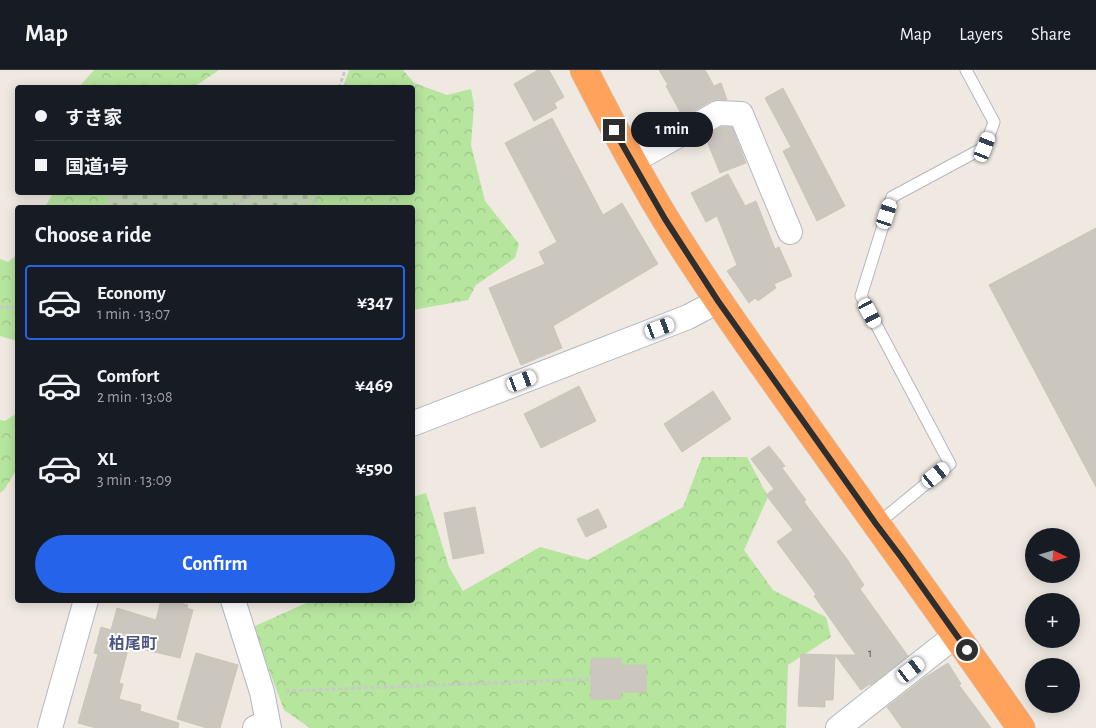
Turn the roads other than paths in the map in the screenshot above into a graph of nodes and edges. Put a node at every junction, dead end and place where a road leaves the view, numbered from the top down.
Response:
1 (584, 70) edge
2 (966, 70) edge
3 (632, 161) junction
4 (790, 232) dead end
5 (718, 301) junction
6 (415, 423) edge
7 (876, 524) junction
8 (85, 603) edge
9 (234, 603) edge
10 (956, 635) junction
11 (50, 728) edge
12 (255, 728) edge
13 (270, 728) edge
14 (838, 728) edge
15 (1021, 728) edge

1 - 3 highway
2 - 7 lane
3 - 4 street
3 - 5 highway
5 - 6 street
5 - 7 highway
7 - 10 highway
8 - 11 street
9 - 13 street
10 - 14 street
10 - 15 highway
12 - 13 street

